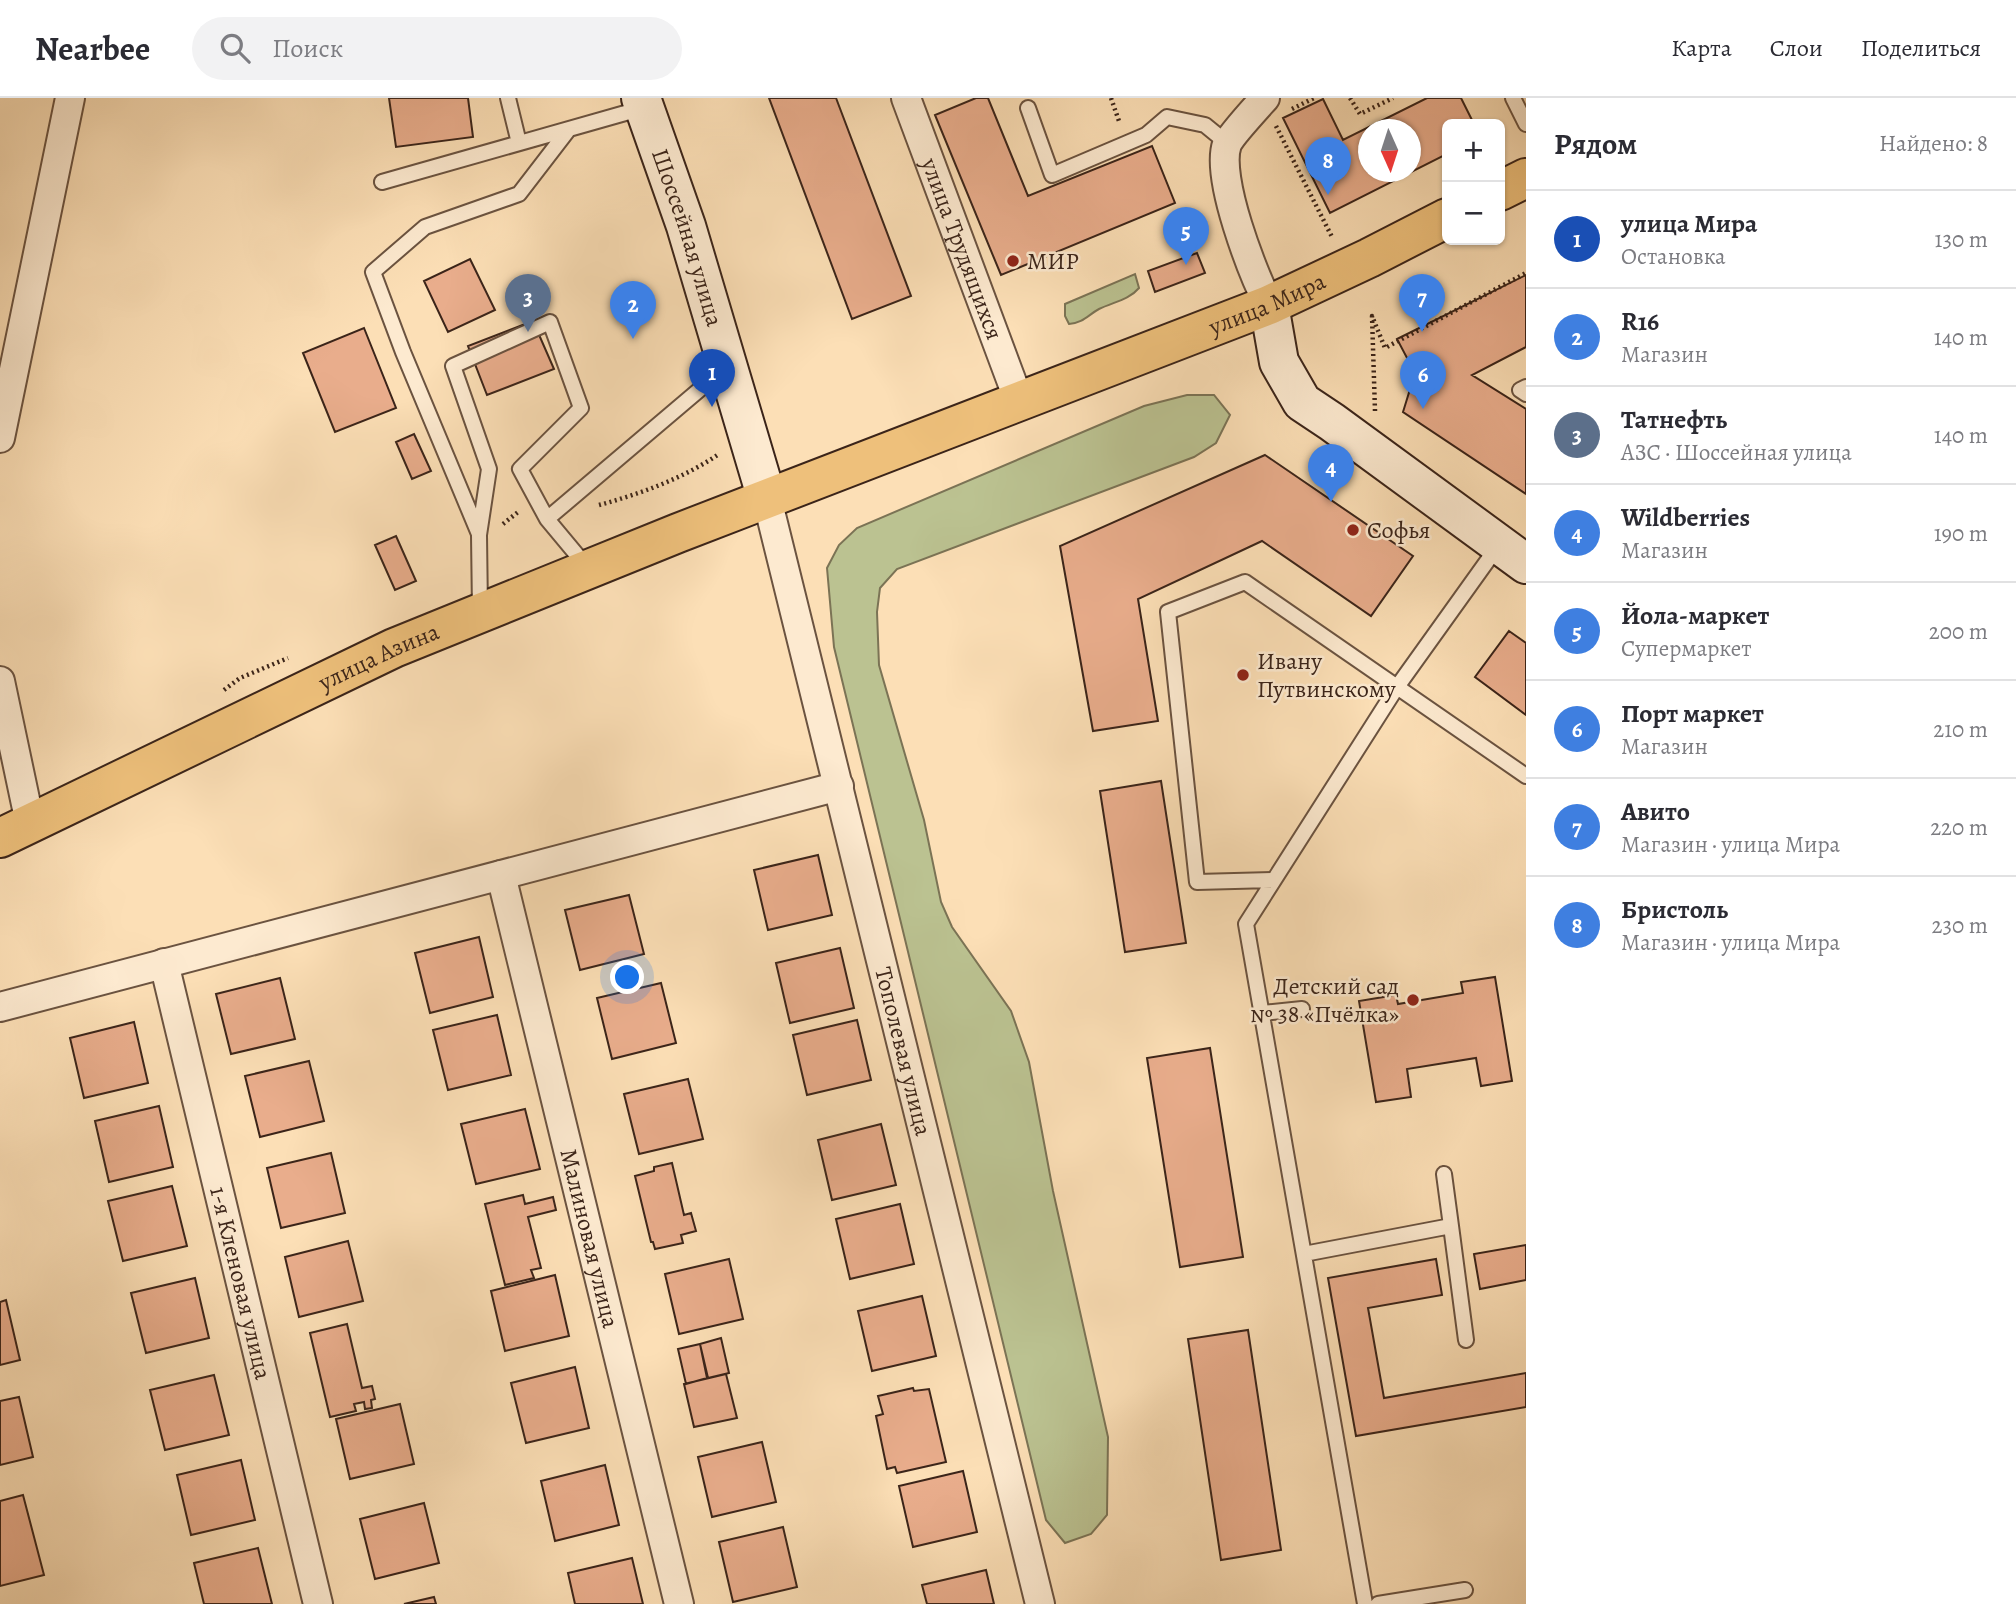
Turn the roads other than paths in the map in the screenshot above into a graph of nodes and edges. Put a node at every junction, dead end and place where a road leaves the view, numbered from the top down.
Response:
1 (70, 98) edge
2 (508, 98) edge
3 (906, 98) edge
4 (1513, 98) edge
5 (1264, 99) edge
6 (643, 103) edge
7 (1028, 108) dead end
8 (1526, 124) edge
9 (569, 129) junction
10 (519, 143) junction
11 (1227, 143) junction
12 (1526, 178) edge
13 (382, 182) dead end
14 (1505, 188) edge
15 (1442, 221) edge
16 (1269, 305) junction
17 (728, 365) junction
18 (1526, 387) edge
19 (1526, 394) edge
20 (1019, 401) junction
21 (0, 438) edge
22 (767, 499) junction
23 (547, 519) junction
24 (479, 535) junction
25 (1513, 555) edge
26 (588, 568) junction
27 (480, 612) junction
28 (0, 681) edge
29 (1397, 687) junction
30 (1526, 776) edge
31 (839, 786) junction
32 (15, 831) edge
33 (501, 875) junction
34 (1274, 880) junction
35 (164, 963) junction
36 (0, 1007) edge
37 (1302, 1009) dead end
38 (1262, 1013) junction
39 (1444, 1174) dead end
40 (1451, 1226) junction
41 (1304, 1255) junction
42 (1466, 1340) dead end
43 (1465, 1590) dead end
44 (318, 1604) edge
45 (678, 1604) edge
46 (1041, 1604) edge
47 (1365, 1604) edge
48 (1378, 1604) edge

1 - 21 street
2 - 10 lane
3 - 20 street, улица Трудящихся
4 - 8 lane
5 - 11 street
6 - 9 lane
6 - 17 street, Шоссейная улица
7 - 11 lane
9 - 10 lane
9 - 24 lane
10 - 13 lane
11 - 16 street
12 - 14 main road
15 - 16 main road, улица Мира
16 - 20 main road, улица Мира
16 - 25 street
17 - 22 street, Шоссейная улица
17 - 23 lane
18 - 19 lane
20 - 22 main road, улица Мира
22 - 26 main road, улица Азина
22 - 31 street, Тополевая улица
23 - 24 lane
23 - 26 lane
24 - 27 lane
25 - 29 lane
26 - 27 main road, улица Азина
27 - 32 main road, улица Азина
28 - 32 street
29 - 30 lane
29 - 34 lane
29 - 34 lane
31 - 33 street
31 - 46 street, Тополевая улица
33 - 35 street
33 - 45 street, Малиновая улица
34 - 38 lane
35 - 36 street
35 - 44 street, 1-я Кленовая улица
37 - 38 lane
38 - 41 lane
39 - 40 lane
40 - 41 lane
40 - 42 lane
41 - 47 lane
43 - 48 lane

